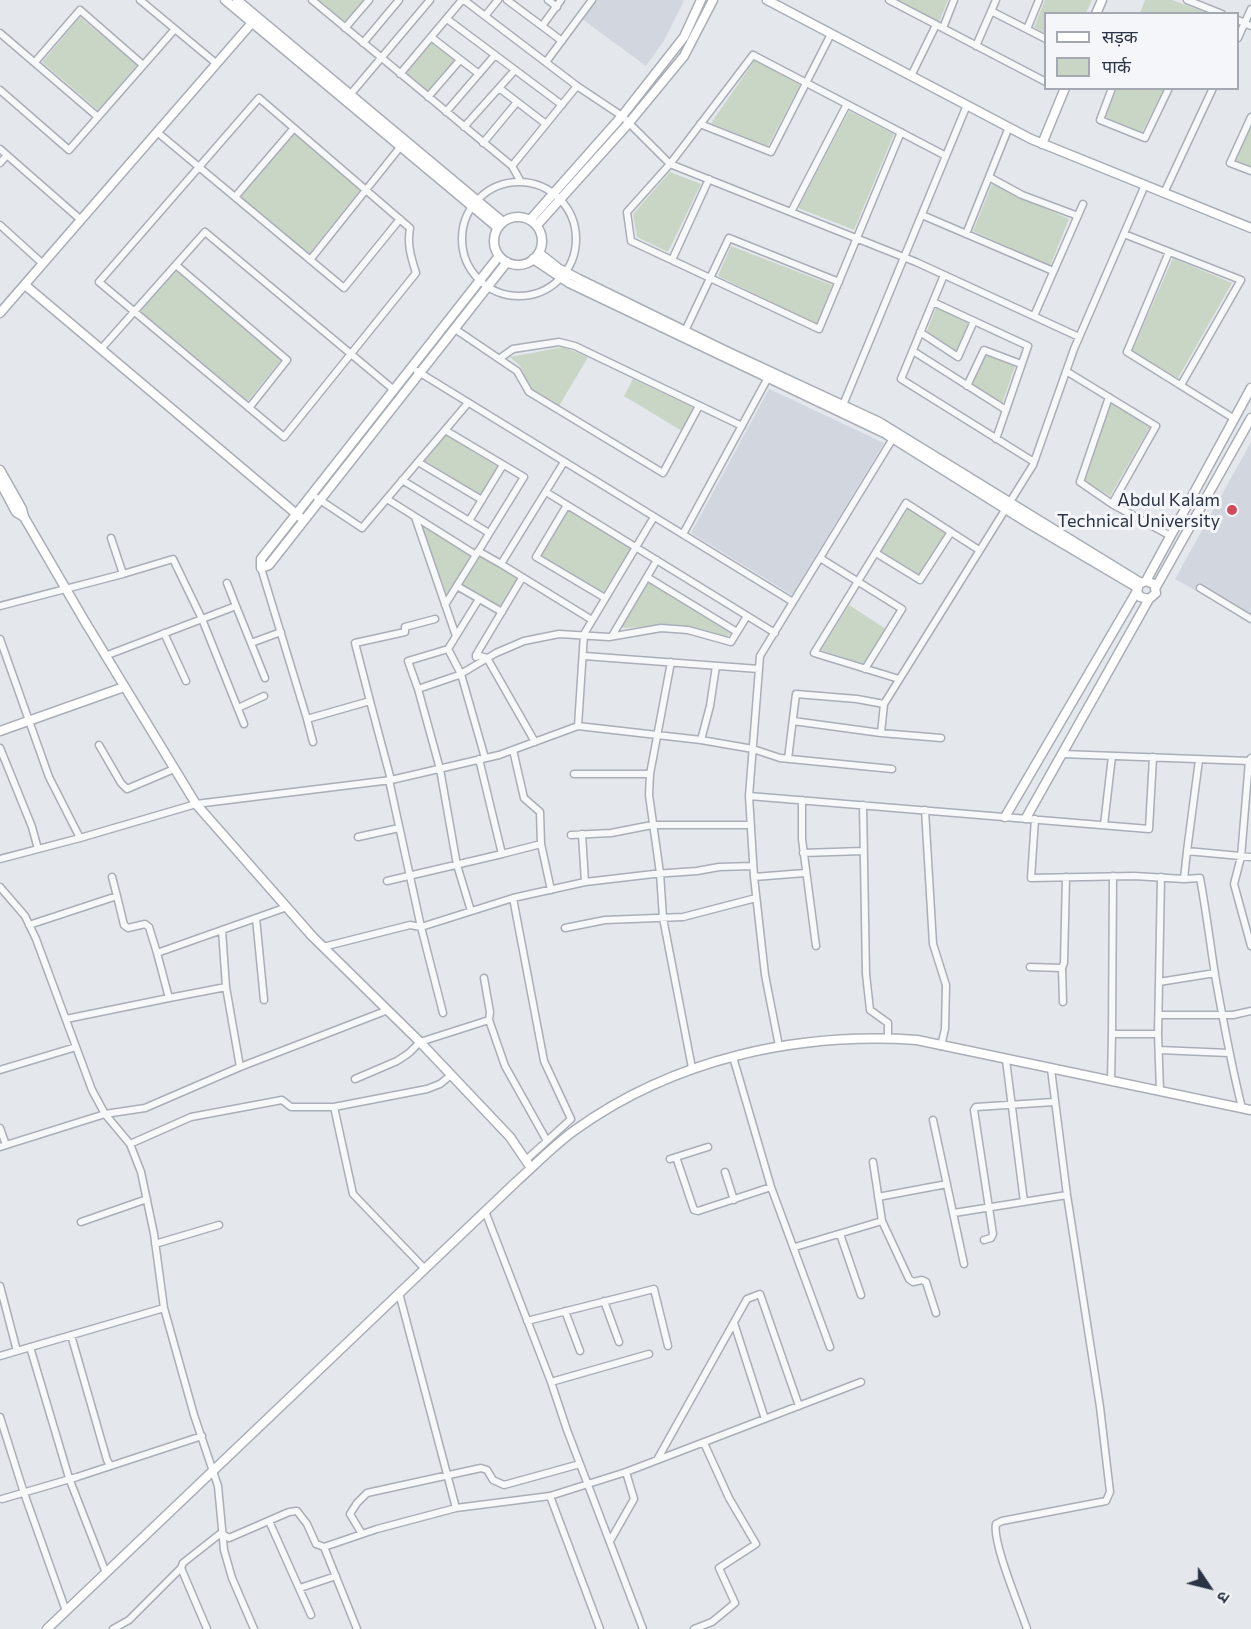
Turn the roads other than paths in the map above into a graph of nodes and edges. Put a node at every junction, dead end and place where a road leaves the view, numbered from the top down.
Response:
1 (140, 0) edge
2 (225, 0) edge
3 (237, 0) edge
4 (312, 0) edge
5 (369, 0) edge
6 (399, 0) edge
7 (463, 0) edge
8 (498, 0) edge
9 (507, 0) edge
10 (548, 0) edge
11 (561, 0) edge
12 (592, 0) edge
13 (713, 0) edge
14 (889, 0) edge
15 (954, 0) edge
16 (996, 0) edge
17 (1039, 0) edge
18 (1187, 0) edge
19 (426, 1) edge
20 (699, 1) edge
21 (770, 1) edge
22 (556, 7) junction
23 (1251, 9) edge
24 (991, 11) junction
25 (1217, 12) edge
26 (485, 16) junction
27 (447, 19) junction
28 (255, 20) junction
29 (1248, 24) edge
30 (542, 26) junction
31 (939, 27) junction
32 (345, 28) junction
33 (175, 29) junction
34 (1027, 29) junction
35 (0, 33) edge
36 (831, 34) junction
37 (1239, 37) edge
38 (430, 38) junction
39 (1044, 38) edge
40 (562, 40) junction
41 (363, 43) junction
42 (976, 46) junction
43 (495, 55) junction
44 (381, 58) junction
45 (460, 60) junction
46 (35, 62) junction
47 (546, 62) junction
48 (216, 63) junction
49 (143, 65) junction
50 (515, 70) junction
51 (400, 74) junction
52 (479, 74) junction
53 (911, 76) junction
54 (1044, 81) edge
55 (807, 83) junction
56 (577, 86) junction
57 (499, 88) junction
58 (0, 90) edge
59 (1062, 90) edge
60 (1111, 90) edge
61 (1168, 90) edge
62 (1212, 90) edge
63 (347, 97) junction
64 (428, 97) junction
65 (518, 102) junction
66 (846, 104) junction
67 (562, 105) junction
68 (967, 105) junction
69 (446, 112) junction
70 (622, 116) junction
71 (98, 117) junction
72 (1251, 117) edge
73 (546, 124) junction
74 (628, 124) junction
75 (700, 124) junction
76 (464, 127) junction
77 (294, 128) junction
78 (1009, 128) junction
79 (157, 132) junction
80 (901, 132) junction
81 (483, 142) junction
82 (403, 144) junction
83 (1042, 144) junction
84 (0, 149) edge
85 (7, 155) junction
86 (946, 156) junction
87 (0, 163) edge
88 (670, 164) junction
89 (512, 166) junction
90 (199, 167) junction
91 (1251, 171) edge
92 (989, 177) junction
93 (709, 179) junction
94 (520, 182) junction
95 (1145, 185) junction
96 (366, 190) junction
97 (1164, 193) junction
98 (557, 195) junction
99 (235, 197) junction
100 (474, 203) junction
101 (1083, 204) dead end
102 (791, 212) junction
103 (922, 215) junction
104 (1078, 216) junction
105 (400, 219) junction
106 (81, 220) junction
107 (533, 223) junction
108 (500, 225) junction
109 (1, 228) edge
110 (1251, 228) edge
111 (966, 234) junction
112 (1124, 234) junction
113 (857, 238) junction
114 (1169, 252) junction
115 (499, 256) junction
116 (536, 256) junction
117 (904, 257) junction
118 (310, 260) junction
119 (672, 260) junction
120 (507, 262) junction
121 (43, 264) junction
122 (176, 265) junction
123 (1053, 271) junction
124 (563, 275) junction
125 (944, 275) junction
126 (710, 278) junction
127 (479, 282) junction
128 (839, 282) junction
129 (25, 285) junction
130 (487, 288) junction
131 (933, 302) junction
132 (135, 312) junction
133 (0, 313) edge
134 (1034, 316) junction
135 (974, 321) junction
136 (454, 329) junction
137 (685, 331) junction
138 (920, 332) junction
139 (1079, 337) junction
140 (101, 349) junction
141 (912, 351) junction
142 (351, 354) junction
143 (499, 359) junction
144 (1021, 364) junction
145 (411, 368) junction
146 (1066, 371) junction
147 (420, 373) junction
148 (769, 375) junction
149 (1181, 385) junction
150 (967, 386) junction
151 (1251, 388) edge
152 (394, 390) junction
153 (1109, 397) junction
154 (468, 403) junction
155 (843, 405) junction
156 (699, 406) junction
157 (249, 408) junction
158 (1006, 410) junction
159 (1233, 418) junction
160 (1251, 418) edge
161 (742, 426) junction
162 (445, 430) junction
163 (895, 435) junction
164 (996, 438) junction
165 (418, 462) junction
166 (564, 462) junction
167 (1034, 462) junction
168 (503, 465) junction
169 (0, 470) edge
170 (402, 480) junction
171 (0, 483) edge
172 (546, 492) junction
173 (316, 498) junction
174 (387, 499) junction
175 (482, 500) junction
176 (1112, 504) junction
177 (567, 505) junction
178 (1007, 505) junction
179 (297, 514) junction
180 (24, 517) junction
181 (415, 517) junction
182 (654, 517) junction
183 (304, 520) junction
184 (469, 521) junction
185 (951, 532) junction
186 (489, 533) junction
187 (682, 534) junction
188 (1169, 535) junction
189 (111, 538) dead end
190 (636, 547) junction
191 (980, 550) junction
192 (477, 553) junction
193 (876, 553) junction
194 (820, 558) junction
195 (657, 560) junction
196 (501, 564) junction
197 (261, 568) junction
198 (123, 574) junction
199 (647, 577) junction
200 (522, 578) junction
201 (858, 582) junction
202 (226, 583) dead end
203 (457, 586) junction
204 (1140, 586) junction
205 (1156, 587) junction
206 (65, 588) junction
207 (1200, 588) dead end
208 (605, 598) junction
209 (479, 599) junction
210 (1149, 600) junction
211 (793, 602) junction
212 (445, 605) junction
213 (0, 606) edge
214 (236, 606) junction
215 (502, 612) junction
216 (747, 616) junction
217 (202, 619) junction
218 (435, 619) dead end
219 (1251, 619) edge
220 (592, 620) junction
221 (281, 632) junction
222 (737, 632) junction
223 (165, 633) junction
224 (774, 633) junction
225 (584, 634) junction
226 (456, 636) junction
227 (612, 636) junction
228 (0, 639) edge
229 (251, 643) junction
230 (448, 649) junction
231 (476, 655) junction
232 (105, 656) junction
233 (584, 656) junction
234 (487, 658) junction
235 (671, 662) junction
236 (478, 664) junction
237 (716, 666) junction
238 (759, 669) junction
239 (866, 669) junction
240 (461, 674) junction
241 (265, 678) dead end
242 (899, 679) junction
243 (186, 681) dead end
244 (124, 687) junction
245 (418, 689) junction
246 (264, 696) dead end
247 (370, 701) junction
248 (884, 704) junction
249 (238, 708) junction
250 (307, 719) junction
251 (28, 720) junction
252 (793, 721) junction
253 (244, 724) dead end
254 (578, 726) junction
255 (0, 731) edge
256 (881, 733) junction
257 (657, 736) junction
258 (941, 738) dead end
259 (701, 740) junction
260 (313, 742) dead end
261 (535, 742) junction
262 (99, 745) dead end
263 (0, 748) edge
264 (753, 749) junction
265 (513, 750) junction
266 (1062, 754) junction
267 (1112, 756) junction
268 (1153, 757) junction
269 (482, 759) junction
270 (788, 759) junction
271 (1250, 759) edge
272 (1199, 760) junction
273 (174, 769) junction
274 (440, 769) junction
275 (892, 769) dead end
276 (574, 774) dead end
277 (650, 774) junction
278 (390, 780) junction
279 (748, 796) junction
280 (802, 800) junction
281 (196, 804) junction
282 (863, 805) junction
283 (925, 810) junction
284 (1005, 817) junction
285 (1031, 819) junction
286 (652, 825) junction
287 (750, 825) junction
288 (1104, 825) junction
289 (399, 828) junction
290 (582, 834) junction
291 (571, 835) dead end
292 (358, 837) dead end
293 (80, 838) junction
294 (541, 844) junction
295 (38, 849) junction
296 (863, 851) junction
297 (1186, 851) junction
298 (502, 854) junction
299 (803, 854) junction
300 (1241, 856) junction
301 (1251, 857) edge
302 (0, 859) edge
303 (457, 865) junction
304 (753, 866) junction
305 (660, 873) junction
306 (805, 873) junction
307 (1113, 876) junction
308 (112, 877) dead end
309 (410, 877) junction
310 (754, 877) junction
311 (1066, 877) junction
312 (1161, 877) junction
313 (1184, 879) junction
314 (387, 881) dead end
315 (585, 882) junction
316 (0, 887) edge
317 (551, 890) junction
318 (117, 896) junction
319 (513, 898) junction
320 (756, 898) junction
321 (286, 907) junction
322 (471, 911) junction
323 (256, 918) junction
324 (663, 918) junction
325 (1248, 922) edge
326 (29, 925) junction
327 (421, 927) junction
328 (565, 928) dead end
329 (222, 930) junction
330 (816, 946) dead end
331 (1251, 946) edge
332 (323, 947) junction
333 (157, 953) junction
334 (1030, 967) dead end
335 (1062, 968) junction
336 (1215, 973) junction
337 (484, 978) dead end
338 (1159, 982) junction
339 (226, 987) junction
340 (169, 998) junction
341 (264, 1000) dead end
342 (1063, 1002) dead end
343 (388, 1010) junction
344 (1251, 1011) edge
345 (443, 1013) dead end
346 (1159, 1015) junction
347 (1222, 1015) junction
348 (66, 1019) junction
349 (489, 1020) junction
350 (1112, 1034) junction
351 (1158, 1034) junction
352 (888, 1038) junction
353 (420, 1042) junction
354 (779, 1046) junction
355 (941, 1046) junction
356 (76, 1047) junction
357 (1159, 1050) junction
358 (1229, 1053) junction
359 (733, 1057) junction
360 (1006, 1060) junction
361 (240, 1067) junction
362 (692, 1068) junction
363 (1051, 1069) junction
364 (0, 1070) edge
365 (451, 1075) junction
366 (355, 1079) dead end
367 (1110, 1081) junction
368 (1160, 1091) junction
369 (1054, 1102) junction
370 (1012, 1104) junction
371 (334, 1107) junction
372 (1246, 1109) edge
373 (105, 1114) junction
374 (933, 1120) dead end
375 (0, 1128) edge
376 (547, 1141) junction
377 (130, 1144) junction
378 (3, 1146) edge
379 (708, 1147) dead end
380 (526, 1160) junction
381 (873, 1162) dead end
382 (531, 1168) junction
383 (725, 1172) dead end
384 (947, 1184) junction
385 (771, 1187) junction
386 (1067, 1195) junction
387 (878, 1197) junction
388 (147, 1199) junction
389 (734, 1200) junction
390 (1024, 1202) junction
391 (990, 1206) junction
392 (485, 1211) junction
393 (954, 1213) junction
394 (882, 1221) junction
395 (81, 1222) dead end
396 (219, 1225) dead end
397 (840, 1234) junction
398 (984, 1240) dead end
399 (155, 1244) junction
400 (795, 1247) junction
401 (964, 1264) dead end
402 (425, 1269) junction
403 (0, 1286) edge
404 (399, 1293) junction
405 (861, 1295) dead end
406 (604, 1301) junction
407 (164, 1308) junction
408 (565, 1311) junction
409 (936, 1313) dead end
410 (527, 1321) junction
411 (734, 1323) junction
412 (71, 1335) junction
413 (619, 1342) dead end
414 (668, 1346) dead end
415 (30, 1347) junction
416 (830, 1347) dead end
417 (17, 1351) junction
418 (580, 1351) dead end
419 (649, 1354) dead end
420 (0, 1356) edge
421 (551, 1382) junction
422 (861, 1382) dead end
423 (799, 1406) junction
424 (0, 1417) edge
425 (765, 1419) junction
426 (202, 1436) junction
427 (704, 1443) junction
428 (657, 1460) junction
429 (580, 1464) junction
430 (110, 1465) junction
431 (214, 1470) junction
432 (626, 1472) junction
433 (448, 1476) junction
434 (69, 1478) junction
435 (588, 1483) junction
436 (24, 1492) junction
437 (550, 1496) junction
438 (2, 1499) dead end
439 (456, 1508) junction
440 (269, 1521) junction
441 (221, 1533) junction
442 (362, 1534) junction
443 (610, 1541) junction
444 (324, 1547) junction
445 (182, 1568) junction
446 (106, 1573) junction
447 (336, 1576) junction
448 (300, 1588) junction
449 (66, 1611) junction
450 (311, 1615) dead end
451 (47, 1629) edge
452 (114, 1629) edge
453 (207, 1629) edge
454 (254, 1629) edge
455 (357, 1629) edge
456 (600, 1629) edge
457 (643, 1629) edge
458 (694, 1629) edge
459 (1027, 1629) edge

1 - 33 street
2 - 28 street
3 - 28 street
4 - 32 street
5 - 32 street
6 - 41 street
7 - 26 street
7 - 27 street
8 - 26 street
9 - 30 street
10 - 22 street
11 - 22 street
12 - 40 street
13 - 74 street
14 - 31 street
15 - 31 street
16 - 24 street
17 - 34 street
18 - 25 street
19 - 44 street
20 - 70 street
21 - 36 street
22 - 30 street
23 - 29 street
24 - 34 street
24 - 42 street
26 - 47 street
27 - 38 street
27 - 43 street
28 - 48 street
28 - 63 street
29 - 37 street
30 - 40 street
31 - 42 street
31 - 53 street
32 - 41 street
33 - 48 street
33 - 49 street
34 - 39 street
35 - 46 street
36 - 53 street
36 - 55 street
38 - 45 street
38 - 51 street
40 - 47 street
41 - 44 street
42 - 54 street
43 - 50 street
43 - 52 street
44 - 51 street
44 - 63 street
45 - 52 street
45 - 64 street
46 - 49 street
46 - 71 street
47 - 56 street
48 - 79 street
49 - 71 street
50 - 57 street
50 - 67 street
51 - 64 street
52 - 69 street
53 - 68 street
55 - 66 street
55 - 75 street
55 - 75 street
56 - 67 street
56 - 70 street
57 - 65 street
57 - 76 street
58 - 71 street
59 - 83 street
60 - 61 street
62 - 97 street
63 - 82 street
64 - 69 street
65 - 73 street
65 - 81 street
66 - 80 street
66 - 102 street
67 - 73 street
68 - 78 street
68 - 86 street
69 - 76 street
70 - 74 street
70 - 98 street
72 - 91 street
73 - 89 street
74 - 88 street
74 - 98 street
75 - 88 street
76 - 81 street
77 - 90 street
77 - 96 street
77 - 99 street
78 - 83 street
78 - 92 street
79 - 90 street
79 - 106 street
80 - 86 street
80 - 113 street
81 - 89 street
82 - 96 street
82 - 100 street
83 - 95 street
84 - 85 street
85 - 87 street
85 - 106 street
86 - 103 street
88 - 93 street
88 - 119 street
89 - 94 street
90 - 99 street
90 - 132 street
92 - 104 street
92 - 111 street
93 - 102 street
93 - 119 street
94 - 98 street
94 - 100 street
95 - 97 street
95 - 112 street
96 - 105 street
96 - 118 street
97 - 110 street
98 - 107 street
98 - 124 street
99 - 118 street
100 - 108 street
100 - 127 street
101 - 104 street
102 - 113 street
103 - 111 street
103 - 117 street
104 - 123 street
105 - 118 street
105 - 142 street
106 - 121 street
107 - 108 street
107 - 116 street
108 - 115 street
109 - 121 street
111 - 123 street
112 - 114 street
112 - 139 street
113 - 117 street
113 - 128 street
114 - 149 street
114 - 149 street
115 - 120 street
115 - 127 street
116 - 120 street
116 - 124 street
117 - 125 street
117 - 155 street
119 - 126 street
120 - 130 street
121 - 129 street
122 - 132 street
122 - 142 street
122 - 157 street
123 - 134 street
124 - 130 street
124 - 137 street
124 - 148 street
125 - 131 street
125 - 134 street
126 - 128 street
126 - 128 street
126 - 137 street
127 - 130 street
127 - 145 street
129 - 133 street
129 - 140 street
130 - 136 street
131 - 135 street
131 - 138 street
132 - 140 street
132 - 157 street
134 - 139 street
135 - 138 street
135 - 144 street
136 - 143 street
136 - 147 street
137 - 148 street
138 - 141 street
139 - 146 street
140 - 179 street
141 - 150 street
141 - 164 street
142 - 152 street
142 - 157 street
143 - 156 street
143 - 156 street
144 - 150 street
144 - 158 street
145 - 147 street
145 - 152 street
146 - 153 street
146 - 167 street
147 - 154 street
147 - 173 street
148 - 155 street
148 - 161 street
148 - 163 street
149 - 159 street
150 - 158 street
151 - 159 street
152 - 173 street
153 - 176 street
153 - 176 street
154 - 162 street
154 - 166 street
155 - 163 street
156 - 161 street
158 - 164 street
159 - 188 street
160 - 205 street
161 - 187 street
162 - 165 street
162 - 168 street
163 - 178 street
163 - 194 street
164 - 167 street
165 - 170 street
165 - 175 street
166 - 172 street
166 - 182 street
167 - 178 street
168 - 175 street
168 - 186 street
169 - 180 street
170 - 174 street
170 - 184 street
171 - 180 street
172 - 177 street
172 - 196 street
173 - 174 street
173 - 179 street
173 - 183 street
174 - 181 street
175 - 184 street
176 - 188 street
177 - 190 street
177 - 208 street
178 - 191 street
178 - 204 street
179 - 183 street
179 - 197 street
180 - 206 street
181 - 192 street
181 - 212 street
182 - 187 street
182 - 190 street
183 - 197 street
184 - 186 street
185 - 191 street
185 - 193 street
185 - 193 street
186 - 192 street
187 - 211 street
188 - 204 street
189 - 198 street
190 - 195 street
190 - 208 street
191 - 242 street
192 - 196 street
192 - 203 street
193 - 201 street
194 - 201 street
194 - 211 street
195 - 199 street
195 - 216 street
196 - 200 street
197 - 221 street
198 - 206 street
198 - 217 street
199 - 222 street
199 - 227 street
200 - 215 street
200 - 220 street
201 - 239 street
201 - 239 street
202 - 214 street
203 - 209 street
203 - 212 street
204 - 205 street
204 - 210 street
204 - 284 street
205 - 210 street
206 - 213 street
206 - 232 street
207 - 219 street
208 - 220 street
209 - 215 street
209 - 226 street
210 - 266 street
211 - 224 street
212 - 226 street
214 - 217 street
214 - 229 street
215 - 231 street
216 - 222 street
216 - 224 street
217 - 223 street
217 - 249 street
218 - 247 street
220 - 225 street
221 - 229 street
221 - 250 street
222 - 227 street
223 - 232 street
223 - 243 street
224 - 238 street
225 - 227 street
225 - 233 street
225 - 234 street
226 - 230 street
228 - 251 street
229 - 241 street
230 - 240 street
230 - 245 street
231 - 234 street
231 - 236 street
232 - 244 street
233 - 235 street
233 - 254 street
234 - 236 street
234 - 261 street
235 - 237 street
235 - 257 street
236 - 240 street
237 - 238 street
237 - 259 street
238 - 264 street
239 - 242 street
240 - 245 street
240 - 269 street
242 - 248 street
244 - 251 street
244 - 273 street
245 - 274 street
246 - 249 street
247 - 250 street
247 - 278 street
248 - 252 street
248 - 256 street
249 - 253 street
250 - 260 street
251 - 255 street
251 - 293 street
252 - 256 street
252 - 270 street
254 - 257 street
254 - 261 street
256 - 258 street
257 - 259 street
257 - 277 street
259 - 264 street
261 - 265 street
262 - 273 street
263 - 295 street
264 - 270 street
264 - 279 street
265 - 269 street
265 - 294 street
266 - 267 street
266 - 285 street
267 - 268 street
267 - 288 street
268 - 272 street
268 - 288 street
269 - 274 street
269 - 298 street
270 - 275 street
271 - 272 street
271 - 300 street
272 - 297 street
273 - 281 street
274 - 278 street
274 - 303 street
276 - 277 street
277 - 286 street
278 - 281 street
278 - 289 street
279 - 280 street
279 - 287 street
280 - 282 street
280 - 299 street
281 - 293 street
281 - 321 street
282 - 283 street
282 - 296 street
283 - 284 street
283 - 355 street
284 - 285 street
285 - 288 street
285 - 311 street
286 - 287 street
286 - 290 street
286 - 305 street
287 - 304 street
289 - 292 street
289 - 309 street
290 - 291 street
290 - 315 street
293 - 295 street
294 - 298 street
294 - 317 street
295 - 302 street
296 - 299 street
296 - 352 street
297 - 300 street
297 - 313 street
298 - 303 street
299 - 306 street
300 - 301 street
300 - 325 street
303 - 309 street
303 - 322 street
304 - 305 street
304 - 310 street
305 - 315 street
305 - 324 street
306 - 310 street
306 - 330 street
307 - 311 street
307 - 312 street
307 - 350 street
308 - 318 street
309 - 314 street
309 - 327 street
310 - 320 street
311 - 335 street
312 - 313 street
312 - 338 street
313 - 336 street
315 - 317 street
316 - 326 street
317 - 319 street
318 - 326 street
318 - 333 street
319 - 322 street
319 - 376 street
320 - 324 street
320 - 354 street
321 - 323 street
321 - 332 street
322 - 327 street
323 - 329 street
323 - 341 street
324 - 328 street
324 - 362 street
325 - 331 street
326 - 348 street
327 - 332 street
327 - 345 street
329 - 333 street
329 - 339 street
332 - 343 street
333 - 340 street
334 - 335 street
335 - 342 street
336 - 338 street
336 - 347 street
337 - 349 street
338 - 346 street
339 - 340 street
339 - 361 street
340 - 348 street
343 - 353 street
343 - 361 street
344 - 347 street
346 - 347 street
346 - 351 street
347 - 358 street
348 - 356 street
349 - 353 street
349 - 376 street
350 - 351 street
350 - 367 street
351 - 357 street
352 - 354 street
352 - 355 street
353 - 365 street
353 - 366 street
354 - 359 street
355 - 360 street
356 - 364 street
356 - 373 street
357 - 358 street
357 - 368 street
358 - 372 street
359 - 362 street
359 - 385 street
360 - 363 street
360 - 370 street
361 - 373 street
362 - 382 street
363 - 367 street
363 - 369 street
365 - 371 street
365 - 380 street
367 - 368 street
368 - 372 street
369 - 370 street
369 - 386 street
370 - 390 street
370 - 391 street
371 - 377 street
371 - 402 street
373 - 377 street
373 - 378 street
374 - 384 street
375 - 378 street
376 - 380 street
377 - 388 street
379 - 389 street
380 - 382 street
381 - 387 street
382 - 392 street
383 - 389 street
384 - 387 street
384 - 393 street
385 - 389 street
385 - 400 street
386 - 390 street
386 - 459 street
387 - 394 street
388 - 395 street
388 - 399 street
390 - 391 street
391 - 393 street
391 - 398 street
392 - 402 street
392 - 410 street
393 - 401 street
394 - 397 street
394 - 409 street
396 - 399 street
397 - 400 street
397 - 405 street
399 - 407 street
400 - 416 street
402 - 404 street
403 - 417 street
404 - 431 street
404 - 433 street
406 - 408 street
406 - 413 street
406 - 414 street
407 - 412 street
407 - 426 street
408 - 410 street
408 - 418 street
410 - 421 street
411 - 423 street
411 - 425 street
411 - 428 street
412 - 415 street
412 - 430 street
415 - 417 street
415 - 434 street
417 - 420 street
419 - 421 street
421 - 429 street
422 - 423 street
423 - 425 street
424 - 436 street
425 - 427 street
426 - 430 street
426 - 431 street
427 - 428 street
427 - 458 street
428 - 432 street
429 - 433 street
429 - 435 street
430 - 434 street
431 - 441 street
431 - 446 street
432 - 435 street
432 - 443 street
433 - 439 street
433 - 442 street
434 - 436 street
434 - 446 street
435 - 437 street
435 - 443 street
436 - 438 street
436 - 449 street
437 - 439 street
437 - 456 street
439 - 442 street
440 - 441 street
440 - 444 street
440 - 448 street
441 - 445 street
441 - 454 street
442 - 444 street
443 - 457 street
444 - 447 street
445 - 452 street
445 - 453 street
446 - 449 street
447 - 448 street
447 - 455 street
448 - 450 street
449 - 451 street

